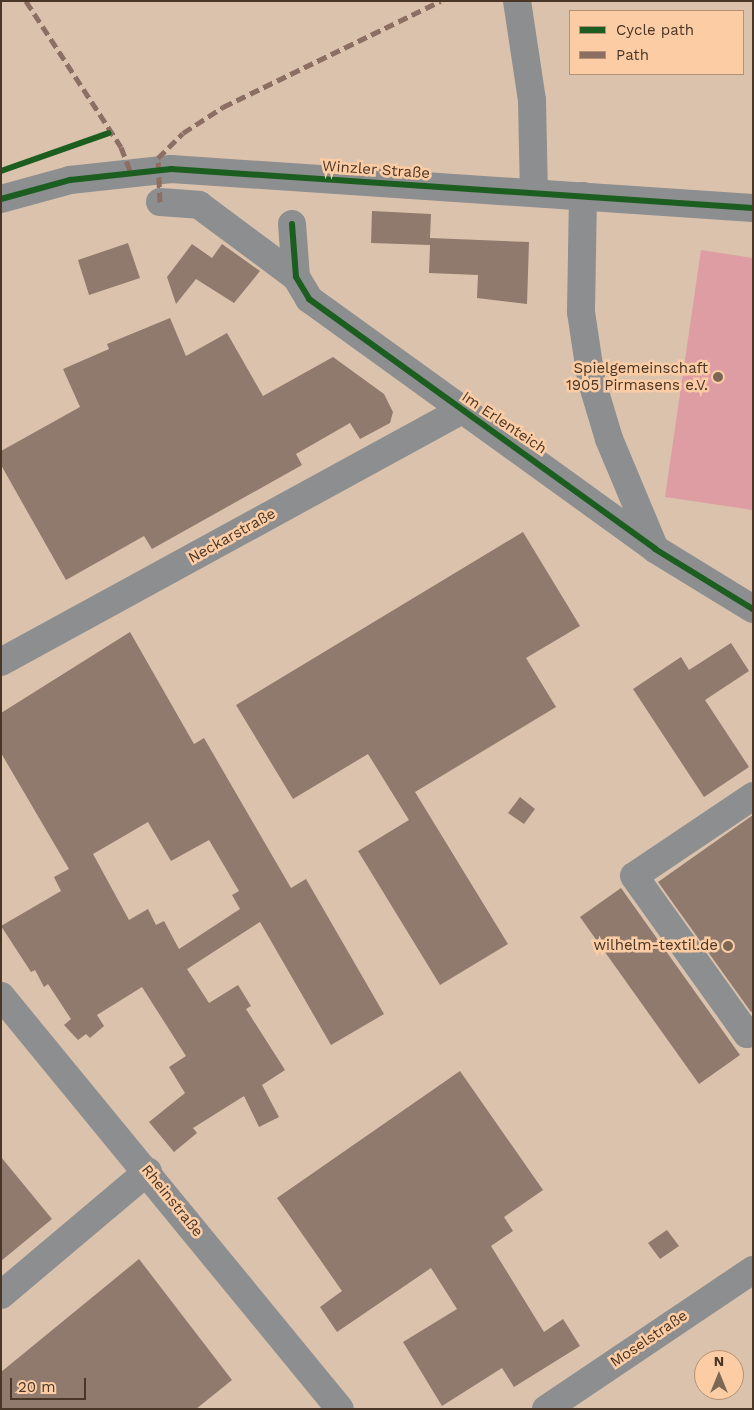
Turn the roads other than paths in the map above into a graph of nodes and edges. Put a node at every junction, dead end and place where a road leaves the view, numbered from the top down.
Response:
1 (517, 1) edge
2 (534, 193) junction
3 (583, 196) junction
4 (1, 199) edge
5 (160, 202) dead end
6 (753, 208) edge
7 (292, 224) dead end
8 (296, 277) junction
9 (462, 410) junction
10 (655, 548) junction
11 (753, 609) edge
12 (1, 662) edge
13 (753, 796) edge
14 (1, 996) edge
15 (753, 1030) edge
16 (148, 1171) junction
17 (753, 1270) edge
18 (1, 1294) edge
19 (340, 1409) edge
20 (546, 1409) edge

1 - 2 street
2 - 3 street, Winzler Straße
2 - 4 street, Winzler Straße
3 - 6 street, Winzler Straße
3 - 10 street
5 - 8 street
7 - 8 street, Im Erlenteich
8 - 9 street, Im Erlenteich
9 - 10 street, Im Erlenteich
9 - 12 street, Neckarstraße
10 - 11 street, Im Erlenteich
13 - 15 street
14 - 16 street, Rheinstraße
16 - 18 street
16 - 19 street, Rheinstraße
17 - 20 street, Moselstraße

